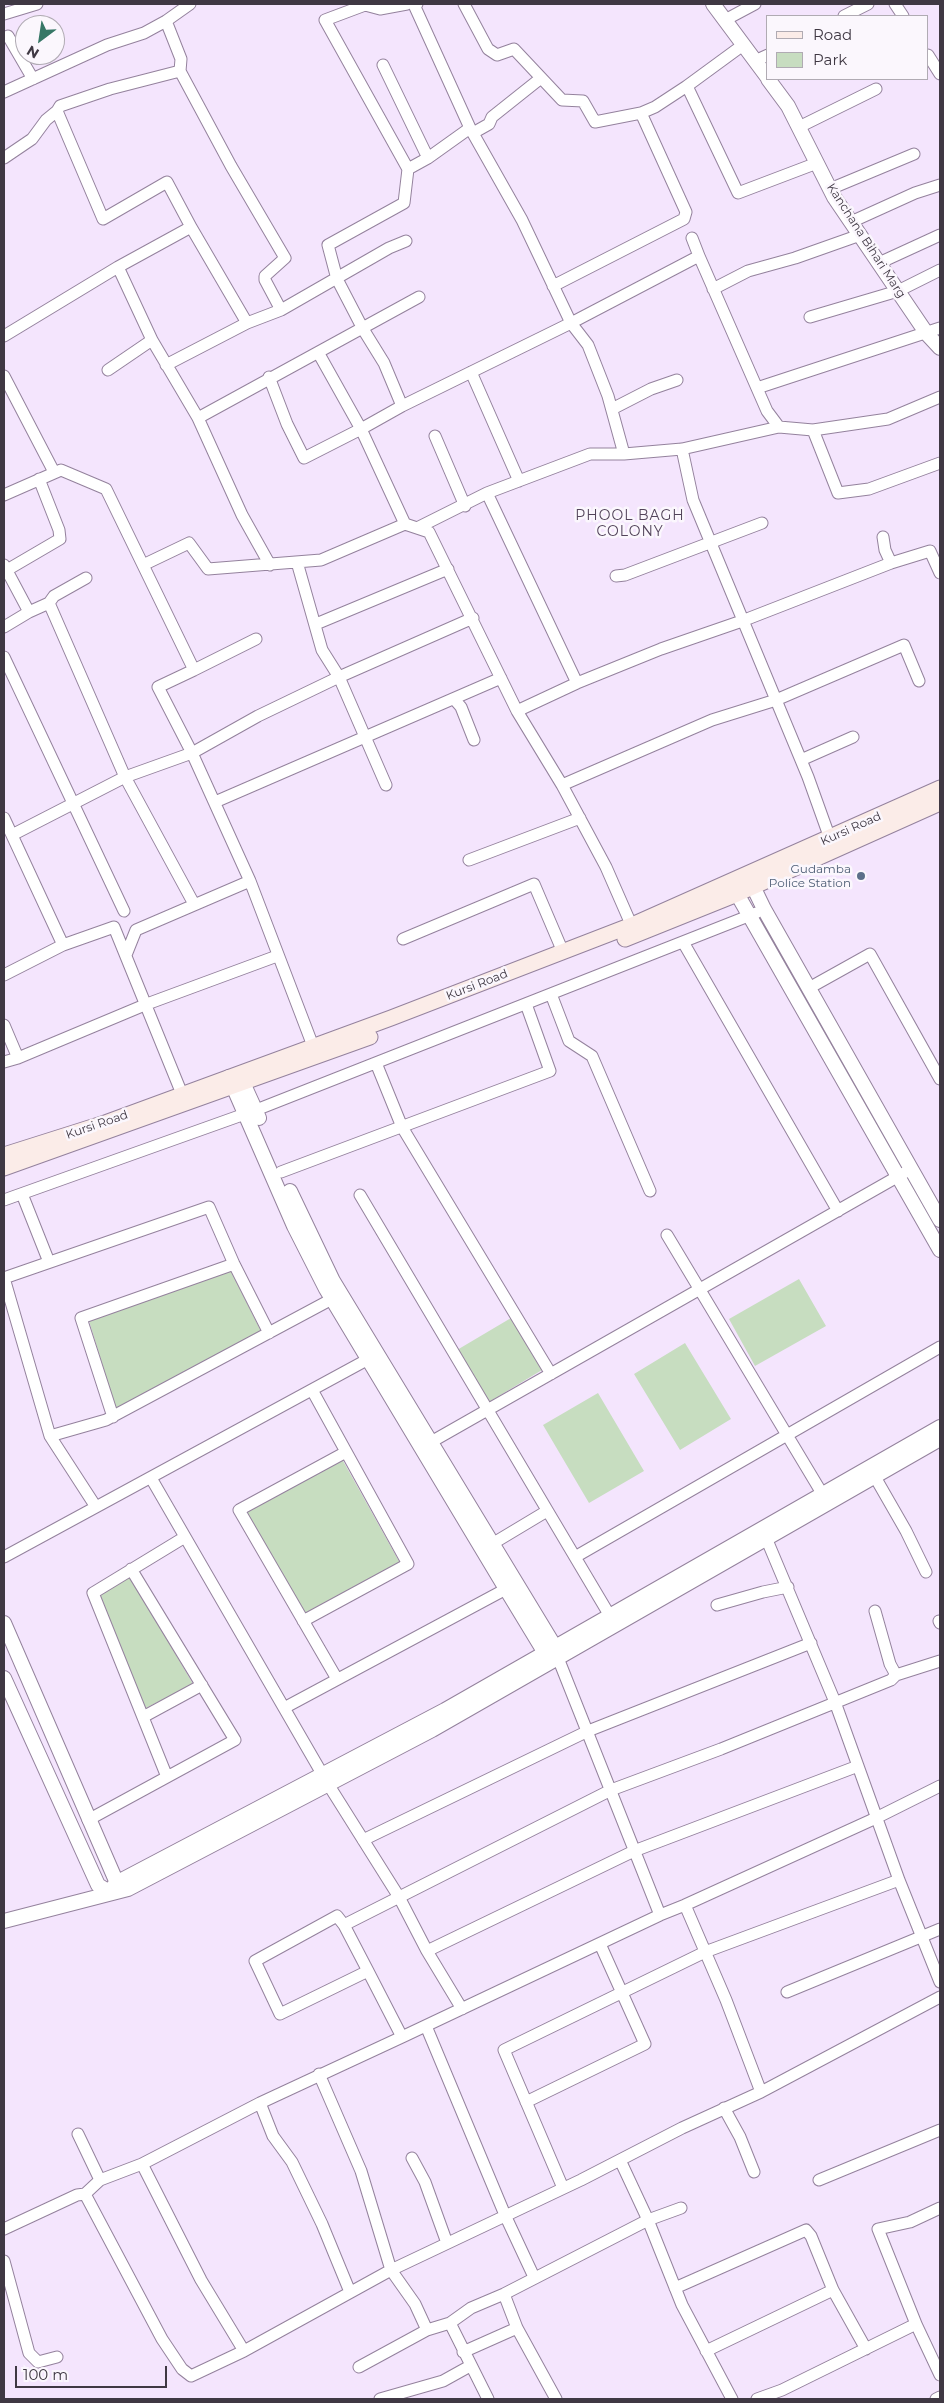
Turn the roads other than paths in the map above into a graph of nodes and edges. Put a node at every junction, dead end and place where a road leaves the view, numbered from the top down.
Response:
1 (37, 4) edge
2 (190, 4) edge
3 (407, 4) edge
4 (417, 4) edge
5 (464, 4) edge
6 (713, 4) edge
7 (755, 4) edge
8 (868, 4) edge
9 (895, 4) edge
10 (4, 14) edge
11 (846, 15) edge
12 (902, 15) edge
13 (725, 20) junction
14 (166, 22) junction
15 (4, 25) edge
16 (6, 37) edge
17 (743, 46) junction
18 (766, 55) edge
19 (929, 57) edge
20 (755, 61) junction
21 (382, 65) dead end
22 (180, 71) junction
23 (940, 74) edge
24 (766, 76) edge
25 (541, 78) junction
26 (33, 79) junction
27 (769, 80) edge
28 (687, 86) junction
29 (876, 90) dead end
30 (4, 92) edge
31 (57, 110) junction
32 (641, 113) junction
33 (798, 127) junction
34 (472, 131) junction
35 (914, 154) dead end
36 (4, 158) edge
37 (428, 158) junction
38 (817, 163) junction
39 (408, 169) junction
40 (940, 185) edge
41 (830, 189) junction
42 (851, 222) junction
43 (192, 227) junction
44 (940, 234) edge
45 (860, 235) junction
46 (692, 238) dead end
47 (406, 241) dead end
48 (699, 256) junction
49 (879, 263) junction
50 (118, 267) junction
51 (940, 270) edge
52 (337, 279) junction
53 (553, 286) junction
54 (714, 289) junction
55 (898, 290) junction
56 (419, 298) dead end
57 (281, 310) junction
58 (810, 317) dead end
59 (247, 323) junction
60 (571, 323) junction
61 (940, 328) edge
62 (363, 329) junction
63 (927, 334) junction
64 (4, 336) edge
65 (152, 340) junction
66 (940, 348) edge
67 (319, 354) junction
68 (166, 365) junction
69 (108, 370) dead end
70 (471, 372) junction
71 (4, 376) edge
72 (269, 377) junction
73 (677, 380) dead end
74 (757, 388) junction
75 (940, 397) edge
76 (402, 406) junction
77 (612, 410) junction
78 (198, 418) junction
79 (779, 427) junction
80 (361, 429) junction
81 (813, 430) junction
82 (435, 436) dead end
83 (682, 449) junction
84 (624, 454) junction
85 (940, 463) edge
86 (54, 472) junction
87 (39, 479) junction
88 (519, 481) junction
89 (488, 493) junction
90 (4, 495) edge
91 (465, 506) junction
92 (762, 523) dead end
93 (404, 524) junction
94 (419, 527) junction
95 (883, 537) dead end
96 (711, 544) junction
97 (297, 562) junction
98 (891, 563) junction
99 (143, 565) junction
100 (270, 565) junction
101 (5, 568) edge
102 (448, 569) junction
103 (940, 573) edge
104 (616, 576) dead end
105 (86, 578) dead end
106 (49, 603) junction
107 (29, 612) junction
108 (473, 618) junction
109 (742, 621) junction
110 (316, 624) junction
111 (4, 627) edge
112 (256, 639) dead end
113 (4, 657) edge
114 (194, 670) junction
115 (339, 677) junction
116 (501, 678) junction
117 (919, 681) dead end
118 (577, 683) junction
119 (454, 699) junction
120 (776, 700) junction
121 (517, 712) junction
122 (853, 737) dead end
123 (364, 738) junction
124 (474, 740) dead end
125 (192, 753) junction
126 (801, 760) junction
127 (124, 776) junction
128 (386, 785) dead end
129 (562, 785) junction
130 (940, 788) edge
131 (75, 802) junction
132 (215, 802) junction
133 (940, 803) edge
134 (4, 818) edge
135 (580, 818) junction
136 (12, 835) junction
137 (832, 844) junction
138 (469, 860) dead end
139 (751, 880) junction
140 (250, 881) junction
141 (734, 888) junction
142 (194, 904) junction
143 (764, 909) junction
144 (124, 911) dead end
145 (749, 916) junction
146 (634, 930) junction
147 (403, 938) dead end
148 (683, 942) junction
149 (63, 945) junction
150 (563, 952) junction
151 (126, 955) junction
152 (277, 956) junction
153 (4, 975) edge
154 (809, 988) junction
155 (551, 994) junction
156 (147, 1004) junction
157 (526, 1004) junction
158 (4, 1025) edge
159 (313, 1046) junction
160 (18, 1058) junction
161 (4, 1062) edge
162 (376, 1063) junction
163 (940, 1079) edge
164 (237, 1080) junction
165 (182, 1094) junction
166 (251, 1112) junction
167 (402, 1126) junction
168 (4, 1155) edge
169 (4, 1168) edge
170 (911, 1169) junction
171 (281, 1172) junction
172 (898, 1176) junction
173 (650, 1190) dead end
174 (22, 1194) junction
175 (360, 1195) dead end
176 (4, 1200) edge
177 (838, 1211) junction
178 (940, 1220) edge
179 (667, 1235) dead end
180 (940, 1250) edge
181 (49, 1262) junction
182 (234, 1264) junction
183 (4, 1278) edge
184 (700, 1289) junction
185 (332, 1299) junction
186 (270, 1333) junction
187 (940, 1347) edge
188 (373, 1357) junction
189 (551, 1374) junction
190 (312, 1390) junction
191 (487, 1410) junction
192 (113, 1417) junction
193 (940, 1427) edge
194 (788, 1434) junction
195 (50, 1436) junction
196 (940, 1439) edge
197 (426, 1445) junction
198 (346, 1452) junction
199 (875, 1477) junction
200 (150, 1478) junction
201 (825, 1499) junction
202 (96, 1507) junction
203 (547, 1511) junction
204 (765, 1534) junction
205 (185, 1537) junction
206 (492, 1544) junction
207 (4, 1557) edge
208 (575, 1557) junction
209 (131, 1569) junction
210 (926, 1572) dead end
211 (788, 1587) junction
212 (506, 1588) junction
213 (717, 1605) dead end
214 (875, 1611) dead end
215 (610, 1616) junction
216 (303, 1621) junction
217 (4, 1623) edge
218 (810, 1643) junction
219 (553, 1653) junction
220 (940, 1661) edge
221 (896, 1675) junction
222 (4, 1678) edge
223 (337, 1679) junction
224 (202, 1685) junction
225 (834, 1702) junction
226 (284, 1708) junction
227 (143, 1718) junction
228 (588, 1731) junction
229 (858, 1766) junction
230 (167, 1777) junction
231 (325, 1779) junction
232 (940, 1786) edge
233 (611, 1790) junction
234 (876, 1818) junction
235 (88, 1820) junction
236 (363, 1840) junction
237 (634, 1851) junction
238 (899, 1880) junction
239 (115, 1889) junction
240 (399, 1898) junction
241 (685, 1905) junction
242 (660, 1915) junction
243 (4, 1922) edge
244 (344, 1925) junction
245 (940, 1929) edge
246 (922, 1938) junction
247 (600, 1944) junction
248 (427, 1951) junction
249 (706, 1953) junction
250 (368, 1971) junction
251 (940, 1982) edge
252 (622, 1991) junction
253 (788, 1992) dead end
254 (940, 1997) edge
255 (462, 2009) junction
256 (426, 2026) junction
257 (402, 2037) junction
258 (319, 2074) junction
259 (761, 2092) junction
260 (526, 2102) junction
261 (260, 2103) junction
262 (724, 2108) junction
263 (940, 2130) edge
264 (78, 2134) dead end
265 (412, 2158) dead end
266 (620, 2160) junction
267 (142, 2164) junction
268 (754, 2172) dead end
269 (100, 2180) junction
270 (820, 2180) dead end
271 (563, 2188) junction
272 (84, 2194) junction
273 (681, 2208) dead end
274 (940, 2208) edge
275 (505, 2215) junction
276 (648, 2220) junction
277 (4, 2229) edge
278 (447, 2243) junction
279 (4, 2261) edge
280 (391, 2270) junction
281 (534, 2277) junction
282 (675, 2288) junction
283 (833, 2290) junction
284 (350, 2292) junction
285 (504, 2294) junction
286 (450, 2323) junction
287 (916, 2324) junction
288 (517, 2328) junction
289 (427, 2330) junction
290 (866, 2349) junction
291 (244, 2351) junction
292 (706, 2351) junction
293 (463, 2352) junction
294 (56, 2357) dead end
295 (470, 2366) junction
296 (359, 2367) dead end
297 (940, 2374) edge
298 (940, 2397) edge
299 (380, 2399) edge
300 (488, 2399) edge
301 (556, 2399) edge
302 (732, 2399) edge
303 (757, 2399) edge
304 (936, 2399) edge

1 - 10 street
2 - 14 street
3 - 39 street
4 - 34 street
5 - 25 street
6 - 13 street, Kanchana Bihari Marg
7 - 13 street
8 - 11 street
9 - 12 street
13 - 17 street, Kanchana Bihari Marg
14 - 22 street
14 - 26 street
15 - 16 street
16 - 26 street
17 - 20 street, Kanchana Bihari Marg
17 - 28 street
18 - 20 street
19 - 23 street
20 - 24 street, Kanchana Bihari Marg
21 - 37 street
22 - 31 street
22 - 57 street
25 - 32 street
25 - 34 street
26 - 30 street
27 - 33 street, Kanchana Bihari Marg
28 - 32 street
28 - 38 street
29 - 33 street
31 - 36 street
31 - 43 street
32 - 53 street
33 - 38 street, Kanchana Bihari Marg
34 - 37 street
34 - 53 street
35 - 41 street
37 - 39 street
38 - 41 street, Kanchana Bihari Marg
39 - 52 street
40 - 42 street
41 - 42 street, Kanchana Bihari Marg
42 - 45 street, Kanchana Bihari Marg
43 - 50 street
43 - 59 street
44 - 49 street
45 - 49 street, Kanchana Bihari Marg
45 - 54 street
46 - 48 street
47 - 52 street
48 - 54 street
48 - 60 street
49 - 55 street, Kanchana Bihari Marg
50 - 64 street
50 - 65 street
51 - 55 street
52 - 57 street
52 - 62 street
53 - 60 street
54 - 74 street
55 - 58 street
55 - 63 street, Kanchana Bihari Marg
56 - 62 street
57 - 59 street
59 - 68 street
60 - 70 street
60 - 77 street
61 - 63 street
62 - 67 street
62 - 76 street
63 - 66 street, Kanchana Bihari Marg
63 - 74 street
65 - 68 street
65 - 69 street
67 - 72 street
67 - 80 street
68 - 78 street
70 - 76 street
70 - 88 street
71 - 86 street
72 - 78 street
72 - 80 street
73 - 77 street
74 - 79 street
75 - 81 street
76 - 80 street
77 - 84 street
78 - 100 street
79 - 81 street
79 - 83 street
80 - 93 street
81 - 85 street
82 - 91 street
83 - 84 street
83 - 96 street
84 - 88 street
86 - 87 street
86 - 99 street
87 - 90 street
87 - 101 street
88 - 89 street
89 - 91 street
89 - 118 street
91 - 94 street
92 - 96 street
93 - 94 street
93 - 97 street
94 - 102 street
95 - 98 street
96 - 104 street
96 - 109 street
97 - 100 street
97 - 110 street
98 - 103 street
98 - 109 street
99 - 100 street
99 - 114 street
101 - 107 street
102 - 108 street
102 - 110 street
105 - 106 street
106 - 107 street
106 - 127 street
107 - 111 street
108 - 115 street
108 - 116 street
109 - 118 street
109 - 120 street
110 - 115 street
112 - 114 street
113 - 131 street
114 - 125 street
115 - 123 street
115 - 125 street
116 - 119 street
116 - 121 street
117 - 120 street
118 - 121 street
119 - 123 street
119 - 124 street
120 - 126 street
120 - 129 street
121 - 129 street
122 - 126 street
123 - 128 street
123 - 132 street
125 - 127 street
125 - 132 street
126 - 137 street
127 - 131 street
127 - 142 street
129 - 135 street
130 - 137 main road, Kursi Road
131 - 136 street
131 - 144 street
132 - 140 street
133 - 137 main road, Kursi Road
134 - 136 street
135 - 138 street
135 - 146 street
136 - 149 street
137 - 139 main road, Kursi Road
139 - 141 main road, Kursi Road
139 - 143 street
140 - 142 street
140 - 152 street
141 - 145 street
141 - 146 main road, Kursi Road
142 - 151 street
143 - 145 street
143 - 154 street
145 - 148 street
145 - 172 street
146 - 150 main road, Kursi Road
146 - 164 main road, Kursi Road
147 - 150 street
148 - 155 street
148 - 177 street
149 - 151 street
149 - 153 street
150 - 159 main road, Kursi Road
151 - 156 street
152 - 156 street
152 - 159 street
154 - 163 street
154 - 170 street
155 - 157 street
155 - 173 street
156 - 160 street
156 - 165 street
157 - 162 street
157 - 167 street
158 - 160 street
159 - 164 main road, Kursi Road
160 - 161 street
162 - 166 street
162 - 167 street
164 - 165 main road, Kursi Road
164 - 166 street
164 - 169 main road, Kursi Road
165 - 168 main road, Kursi Road
166 - 171 street
166 - 174 street
166 - 185 street
167 - 171 street
167 - 189 street
170 - 172 street
170 - 178 street
171 - 188 street
172 - 177 street
172 - 180 street
174 - 176 street
174 - 181 street
175 - 191 street
177 - 184 street
179 - 184 street
181 - 182 street
181 - 183 street
182 - 186 street
182 - 192 street
183 - 195 street
184 - 189 street
184 - 194 street
185 - 186 street
185 - 188 street
186 - 192 street
187 - 194 street
188 - 190 street
188 - 197 street
189 - 191 street
190 - 198 street
190 - 200 street
191 - 197 street
191 - 203 street
192 - 195 street
193 - 201 street
194 - 201 street
194 - 208 street
195 - 202 street
196 - 199 street
197 - 206 street
197 - 212 street
198 - 216 street
198 - 216 street
199 - 201 street
199 - 210 street
200 - 202 street
200 - 205 street
201 - 204 street
202 - 207 street
203 - 206 street
203 - 208 street
204 - 211 street
204 - 215 street
204 - 219 street
205 - 209 street
205 - 226 street
206 - 219 street
208 - 215 street
209 - 224 street
209 - 227 street
211 - 213 street
211 - 218 street
212 - 219 street
212 - 223 street
214 - 221 street
215 - 219 street
216 - 223 street
217 - 235 street
218 - 225 street
218 - 228 street
219 - 228 street
219 - 231 street
220 - 221 street
221 - 225 street
222 - 239 street
223 - 226 street
224 - 227 street
224 - 230 street
225 - 229 street
225 - 233 street
226 - 231 street
227 - 230 street
228 - 233 street
228 - 236 street
229 - 234 street
229 - 237 street
230 - 235 street
231 - 236 street
231 - 239 street
232 - 234 street
233 - 237 street
233 - 240 street
234 - 238 street
234 - 241 street
235 - 239 street
236 - 240 street
237 - 242 street
237 - 248 street
238 - 246 street
238 - 249 street
239 - 243 street
240 - 244 street
240 - 248 street
241 - 242 street
241 - 249 street
242 - 247 street
244 - 250 street
244 - 250 street
245 - 246 street
246 - 251 street
246 - 253 street
247 - 252 street
247 - 255 street
248 - 255 street
249 - 252 street
249 - 259 street
250 - 257 street
252 - 260 street
252 - 260 street
254 - 259 street
255 - 256 street
256 - 257 street
256 - 275 street
257 - 258 street
258 - 261 street
258 - 280 street
259 - 262 street
260 - 271 street
261 - 267 street
261 - 284 street
262 - 266 street
262 - 268 street
263 - 270 street
264 - 269 street
265 - 278 street
266 - 271 street
266 - 276 street
267 - 269 street
267 - 291 street
269 - 272 street
271 - 275 street
272 - 277 street
272 - 291 street
273 - 276 street
274 - 287 street
275 - 278 street
275 - 281 street
276 - 281 street
276 - 282 street
278 - 280 street
279 - 294 street
280 - 284 street
280 - 289 street
281 - 285 street
282 - 283 street
282 - 292 street
283 - 290 street
283 - 292 street
284 - 291 street
285 - 286 street
285 - 288 street
286 - 289 street
286 - 293 street
287 - 290 street
287 - 297 street
288 - 293 street
288 - 301 street
289 - 296 street
290 - 303 street
292 - 302 street
293 - 295 street
295 - 299 street
295 - 300 street
298 - 304 street

